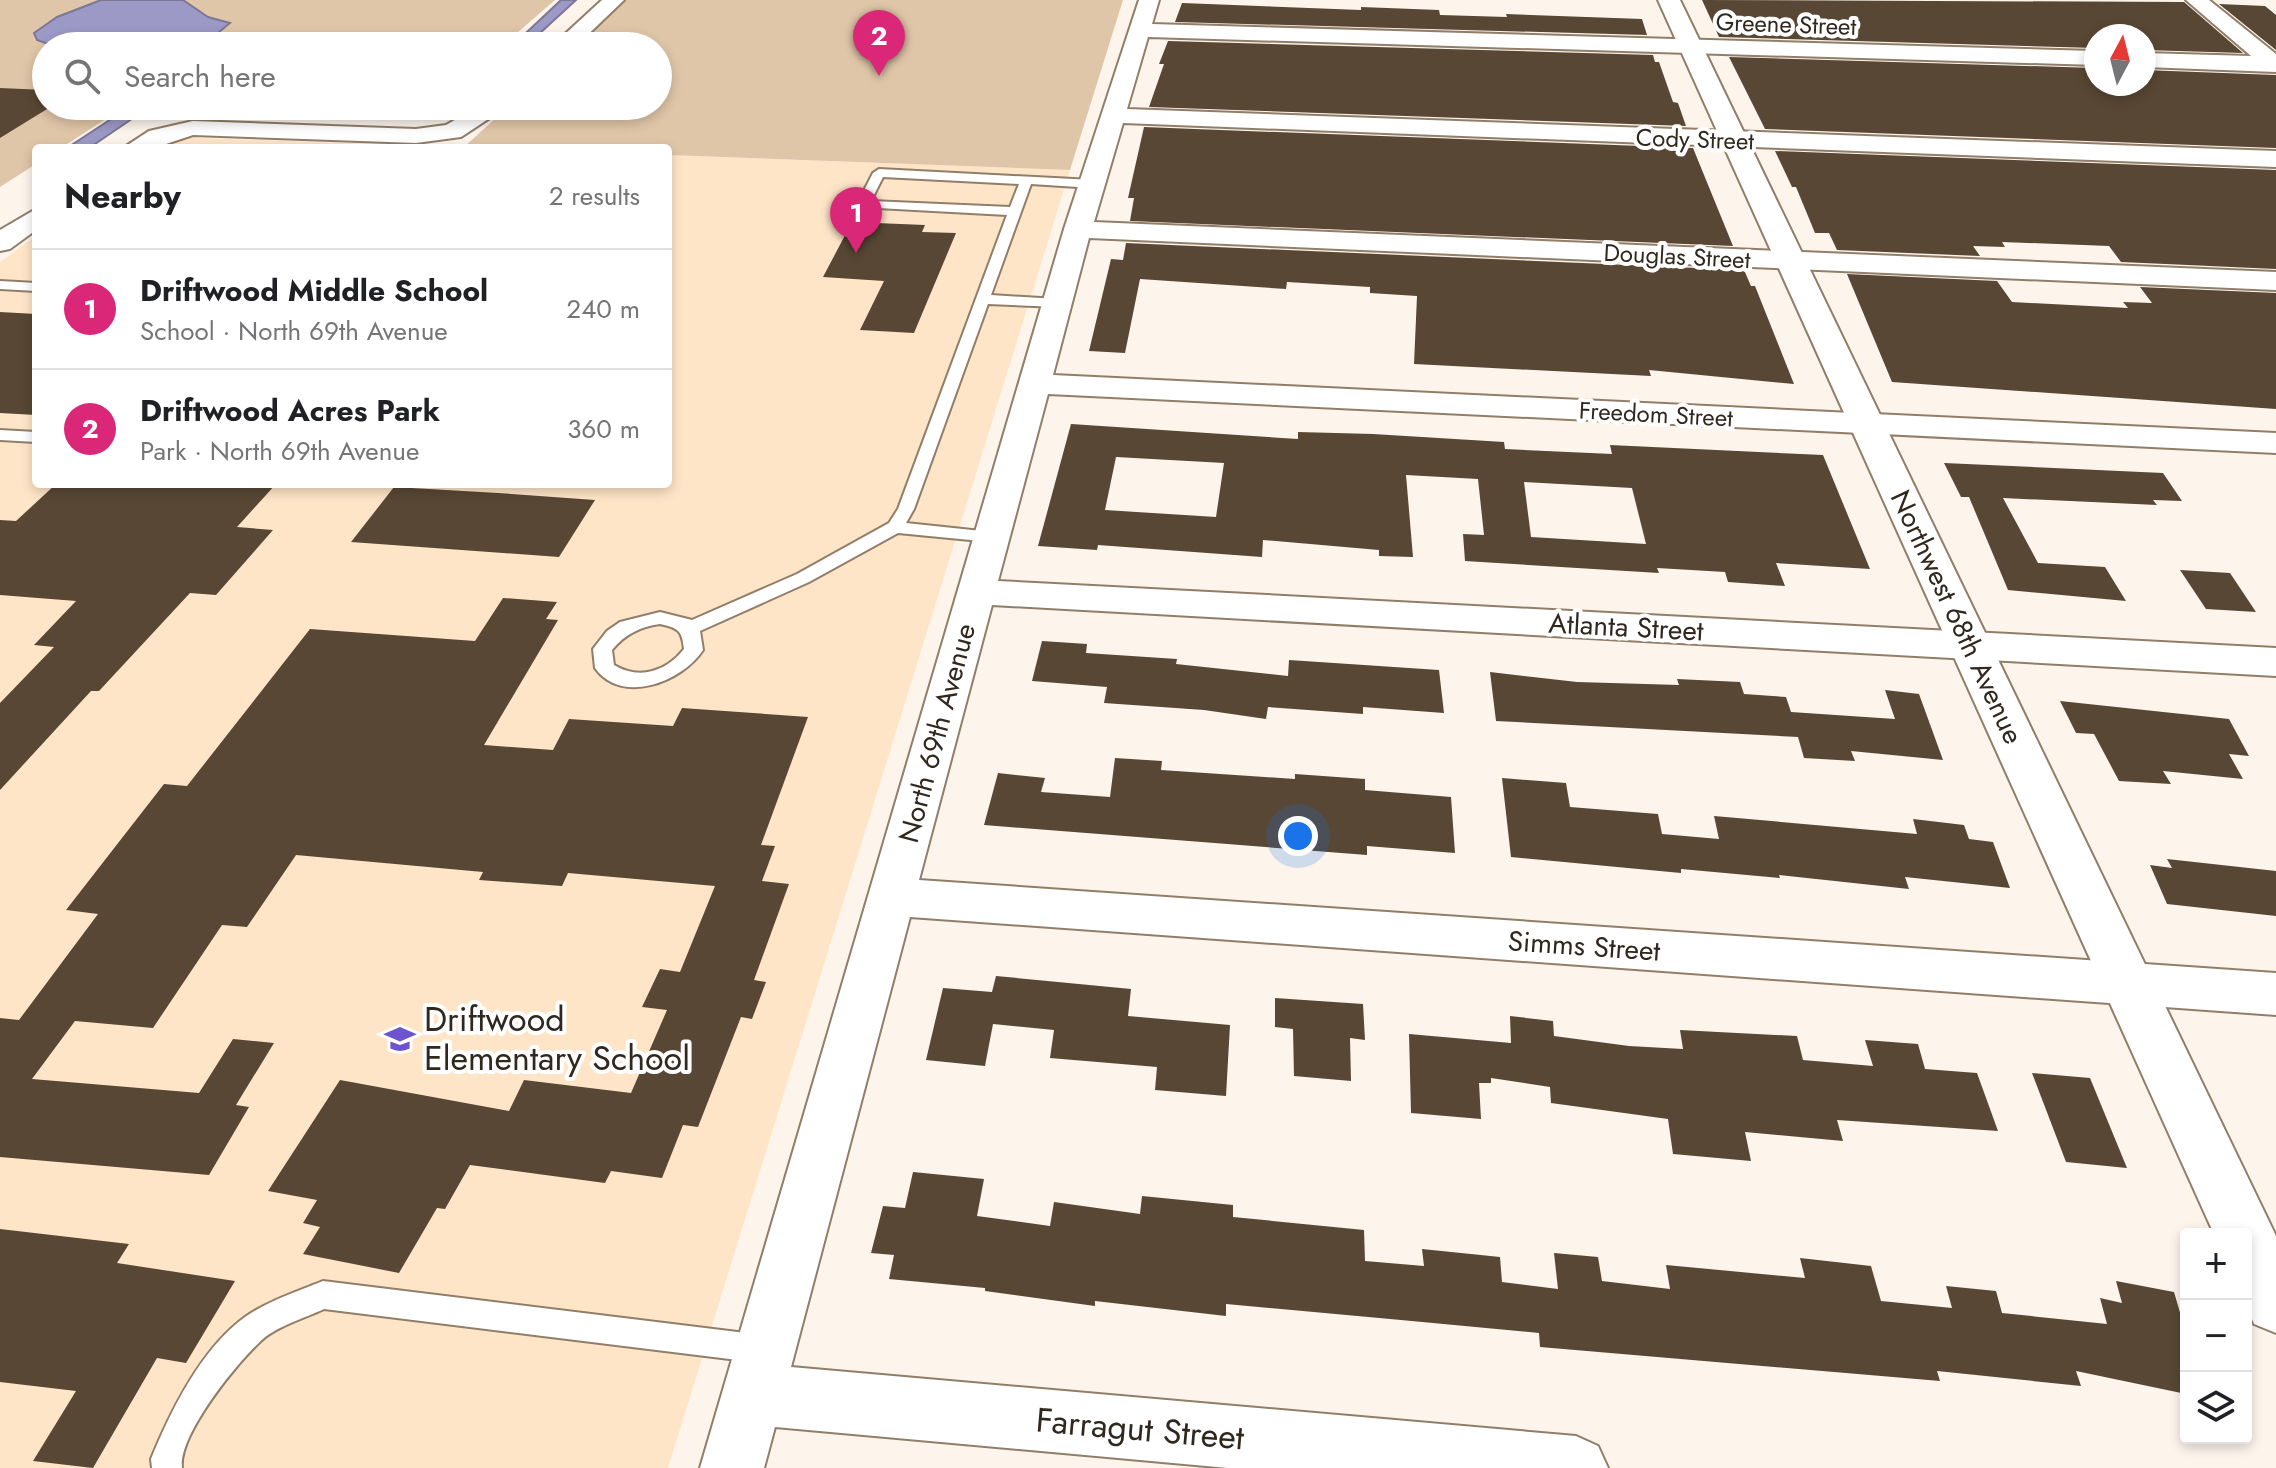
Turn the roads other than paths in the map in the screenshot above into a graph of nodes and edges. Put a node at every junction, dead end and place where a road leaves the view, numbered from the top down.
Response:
1 (614, 0) edge
2 (1669, 0) edge
3 (2196, 0) edge
4 (1144, 15) edge
5 (579, 32) edge
6 (1691, 47) junction
7 (2084, 58) edge
8 (2156, 60) edge
9 (2275, 64) edge
10 (1115, 116) junction
11 (472, 120) edge
12 (1734, 141) junction
13 (143, 144) edge
14 (2276, 159) edge
15 (1026, 181) junction
16 (1093, 184) junction
17 (1013, 211) junction
18 (32, 220) edge
19 (1078, 229) junction
20 (0, 243) edge
21 (1789, 261) junction
22 (2276, 281) edge
23 (0, 285) edge
24 (32, 287) edge
25 (982, 299) junction
26 (1057, 303) junction
27 (1035, 384) junction
28 (1870, 425) junction
29 (0, 435) edge
30 (32, 437) edge
31 (2276, 443) edge
32 (895, 527) junction
33 (991, 537) junction
34 (975, 592) junction
35 (690, 628) junction
36 (1970, 646) junction
37 (2276, 662) edge
38 (892, 897) junction
39 (2128, 984) junction
40 (2276, 994) edge
41 (2241, 1228) edge
42 (2252, 1251) edge
43 (2276, 1302) edge
44 (759, 1372) junction
45 (167, 1468) edge
46 (732, 1468) edge
47 (1576, 1468) edge

1 - 5 street
2 - 6 street, Northwest 68th Avenue
3 - 9 street
4 - 6 street, Greene Street
4 - 10 street, North 69th Avenue
6 - 7 street, Greene Street
6 - 12 street, Northwest 68th Avenue
8 - 9 street
10 - 12 street, Cody Street
10 - 16 street, North 69th Avenue
11 - 13 street
12 - 14 street, Cody Street
12 - 21 street, Northwest 68th Avenue
15 - 16 lane
15 - 17 lane
15 - 17 lane
16 - 19 street, North 69th Avenue
17 - 25 lane
18 - 20 street
19 - 21 street, Douglas Street
19 - 26 street, North 69th Avenue
21 - 22 street, Douglas Street
21 - 28 street, Northwest 68th Avenue
23 - 24 lane
25 - 26 lane
25 - 32 lane
26 - 27 street, North 69th Avenue
27 - 28 street, Freedom Street
27 - 33 street, North 69th Avenue
28 - 31 street, Freedom Street
28 - 36 street, Northwest 68th Avenue
29 - 30 lane
32 - 33 lane
32 - 35 lane
33 - 34 street, North 69th Avenue
34 - 36 street, Atlanta Street
34 - 38 street, North 69th Avenue
35 - 35 lane
36 - 37 street, Atlanta Street
36 - 39 street, Northwest 68th Avenue
38 - 39 street, Simms Street
38 - 44 street, North 69th Avenue
39 - 40 street, Simms Street
39 - 41 street, Northwest 68th Avenue
42 - 43 street, Northwest 68th Avenue
44 - 45 lane
44 - 46 street, North 69th Avenue
44 - 47 street, Farragut Street

